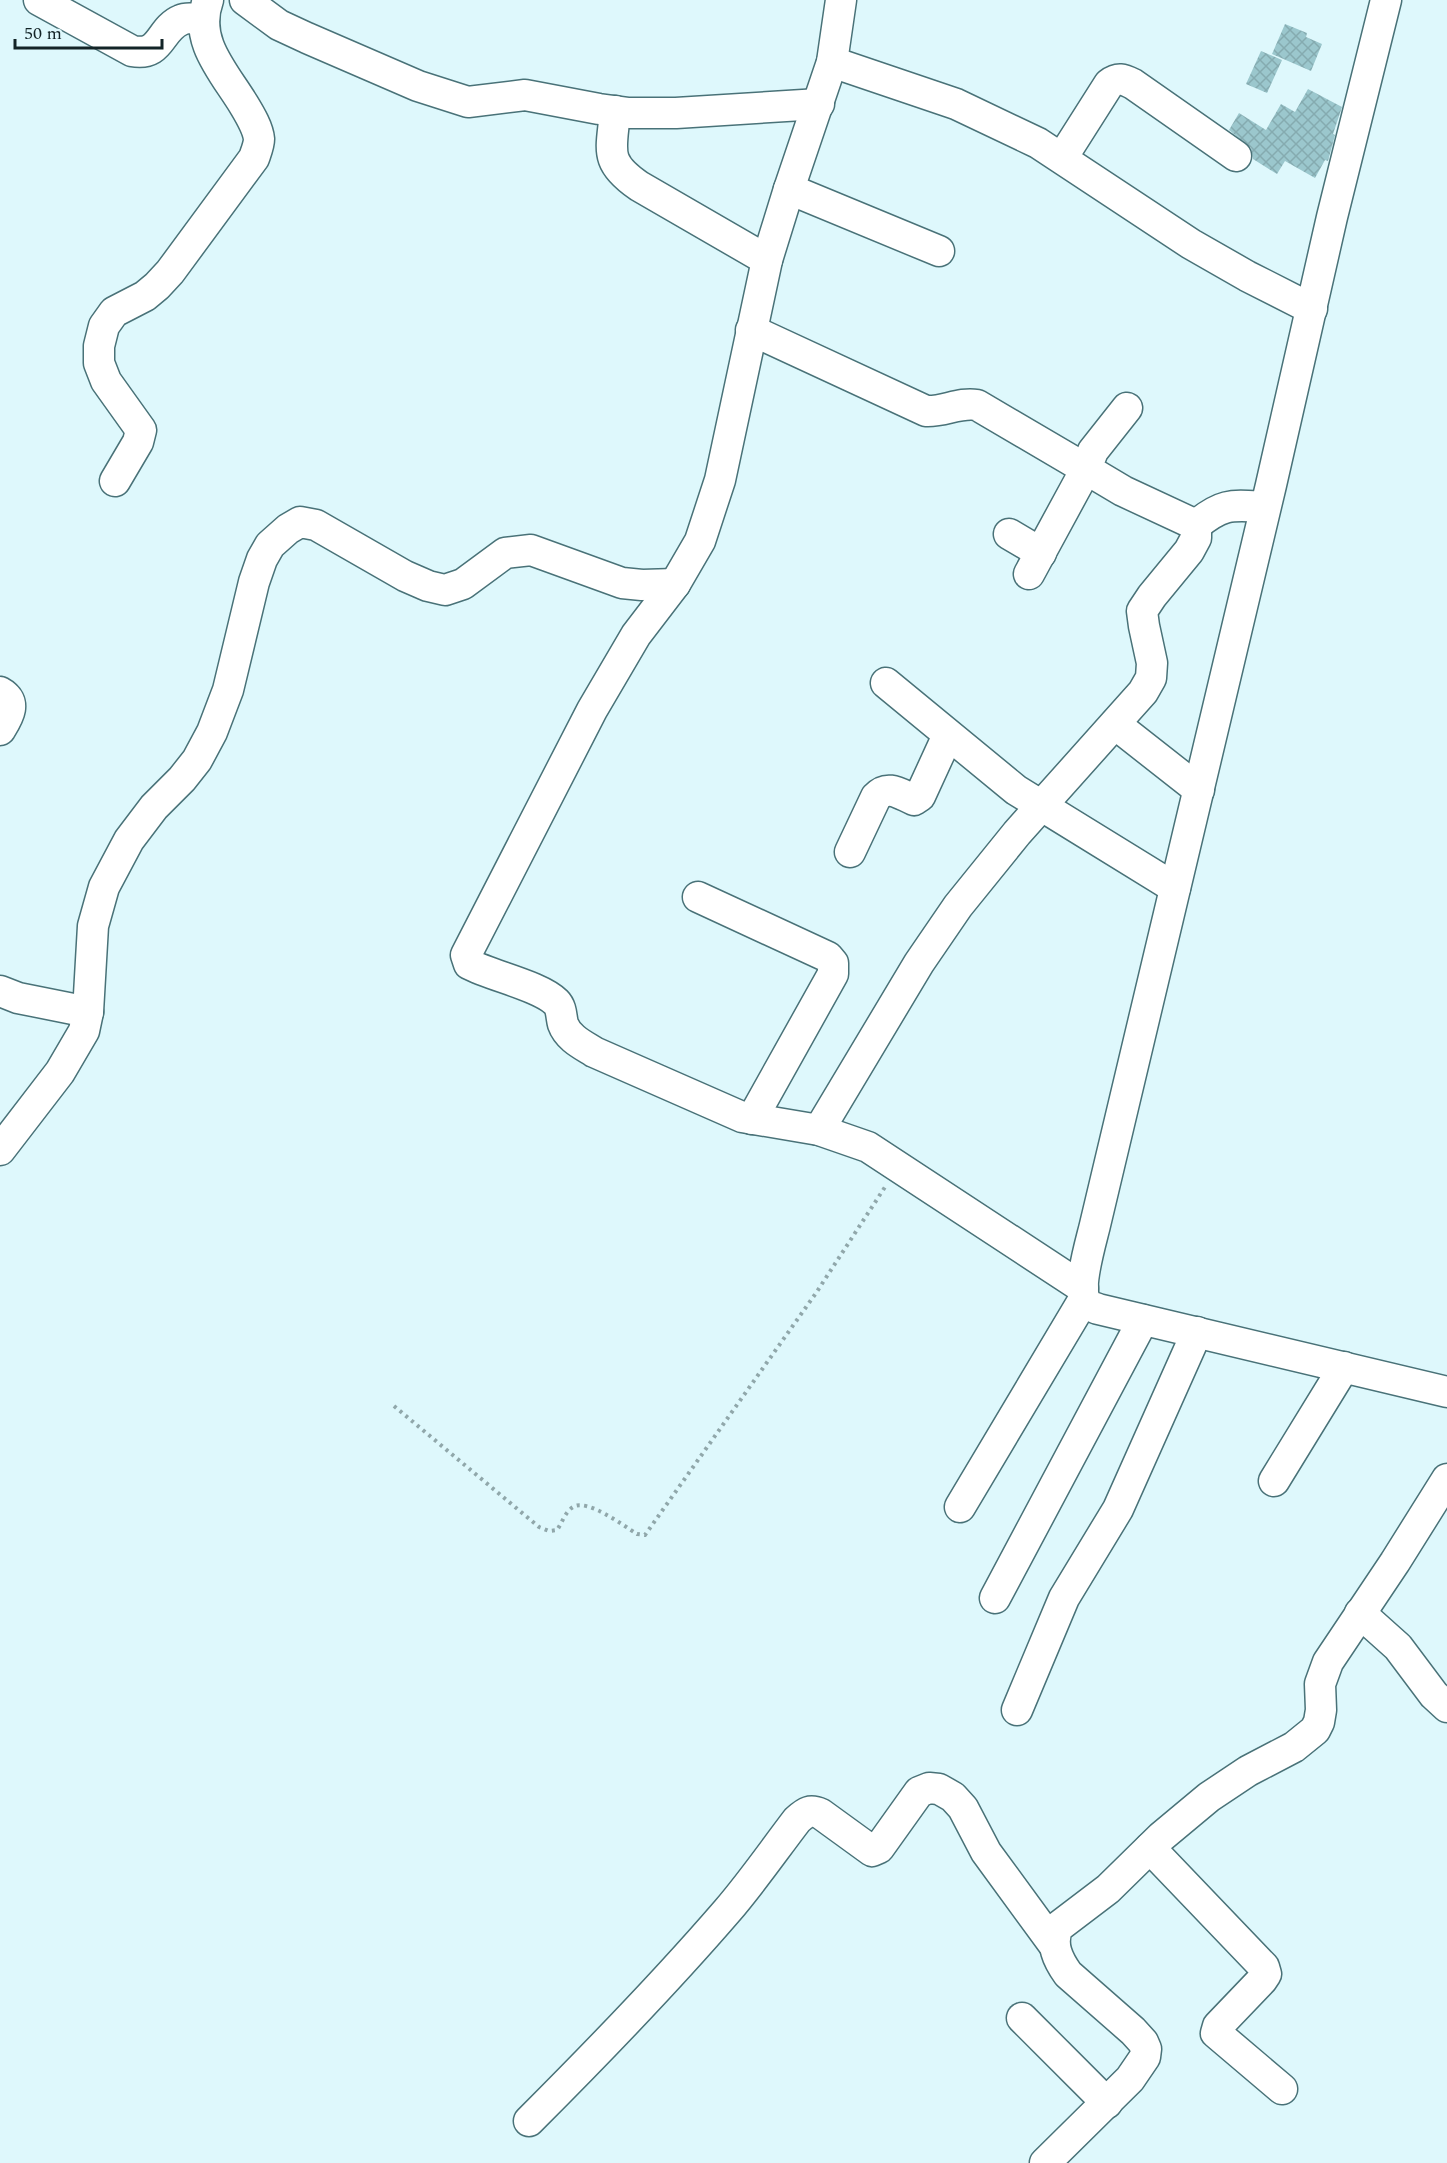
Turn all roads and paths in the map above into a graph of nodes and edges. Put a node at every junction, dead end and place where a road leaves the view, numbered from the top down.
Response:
1 (39, 0) edge
2 (245, 0) edge
3 (841, 0) edge
4 (1386, 0) edge
5 (206, 10) edge
6 (832, 62) junction
7 (819, 104) junction
8 (615, 111) junction
9 (1236, 156) dead end
10 (1062, 158) junction
11 (789, 189) junction
12 (939, 251) dead end
13 (767, 260) junction
14 (1312, 309) junction
15 (751, 330) junction
16 (1127, 408) dead end
17 (1086, 469) junction
18 (115, 481) dead end
19 (1265, 507) junction
20 (1196, 525) junction
21 (1009, 534) dead end
22 (675, 584) junction
23 (886, 682) dead end
24 (0, 692) edge
25 (1115, 724) junction
26 (0, 730) edge
27 (948, 735) junction
28 (1199, 790) junction
29 (1042, 805) junction
30 (850, 852) dead end
31 (1175, 888) junction
32 (698, 897) dead end
33 (0, 991) edge
34 (88, 1012) junction
35 (752, 1119) junction
36 (819, 1130) junction
37 (0, 1150) edge
38 (899, 1166) junction
39 (1083, 1293) junction
40 (1143, 1320) junction
41 (1197, 1332) junction
42 (1344, 1368) junction
43 (1447, 1392) edge
44 (394, 1406) dead end
45 (1274, 1481) dead end
46 (1445, 1486) edge
47 (960, 1507) dead end
48 (995, 1598) dead end
49 (1360, 1613) junction
50 (1447, 1707) edge
51 (1017, 1710) dead end
52 (1150, 1848) junction
53 (1054, 1946) junction
54 (1022, 2018) dead end
55 (1282, 2089) dead end
56 (1107, 2103) junction
57 (529, 2121) dead end
58 (1045, 2163) edge

1 - 5 street
2 - 8 street
3 - 6 street
4 - 14 street
5 - 18 street
6 - 7 street
6 - 10 street
7 - 8 street
7 - 11 street
8 - 13 street
9 - 10 street
10 - 14 street
11 - 12 street
11 - 13 street
13 - 15 street
14 - 19 street
15 - 17 street
15 - 22 street
16 - 17 street
17 - 20 street
17 - 21 street
19 - 20 street
19 - 28 street
20 - 25 street
22 - 34 street
22 - 35 street
23 - 27 street
24 - 26 street
25 - 28 street
25 - 29 street
27 - 29 street
27 - 30 street
28 - 31 street
29 - 31 street
29 - 36 street
31 - 39 street
32 - 35 street
33 - 34 street
34 - 37 street
35 - 36 street
36 - 38 street
38 - 39 street
38 - 44 path
39 - 40 street
39 - 47 street
40 - 41 street
40 - 48 street
41 - 42 street
41 - 51 street
42 - 43 street
42 - 45 street
46 - 49 street
49 - 50 street
49 - 52 street
52 - 53 street
52 - 55 street
53 - 56 street
53 - 57 street
54 - 56 street
56 - 58 street

